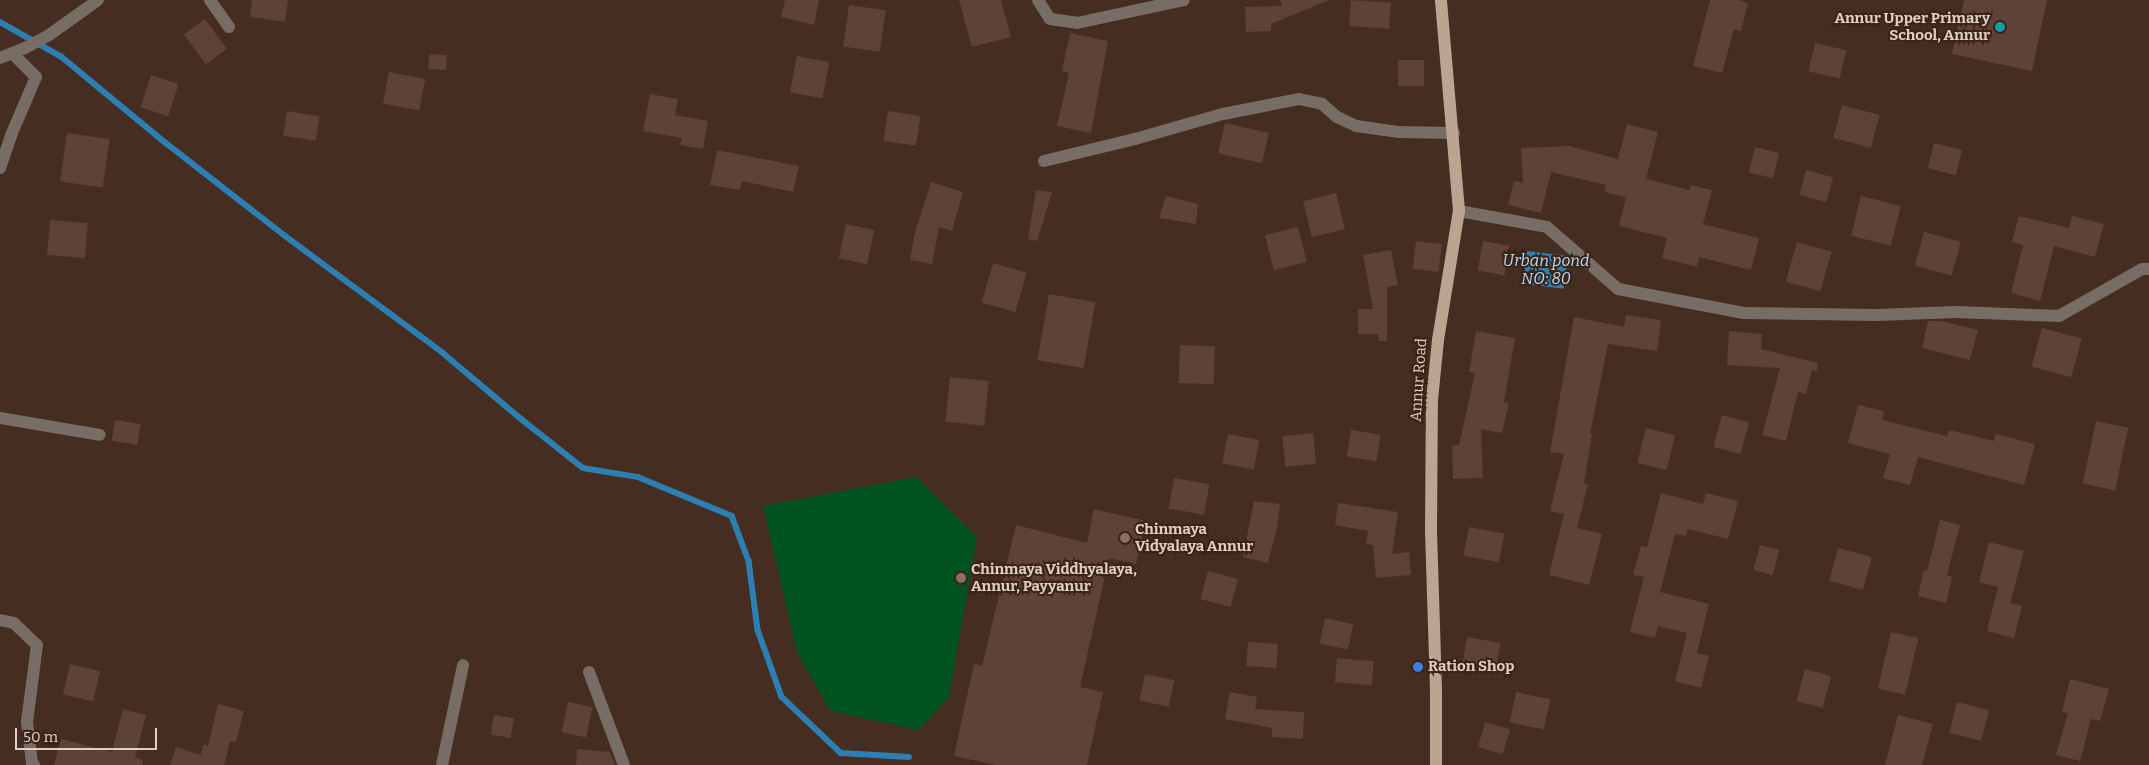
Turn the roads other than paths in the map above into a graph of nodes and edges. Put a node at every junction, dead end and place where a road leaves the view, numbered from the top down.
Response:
1 (98, 0) edge
2 (210, 0) edge
3 (1038, 0) edge
4 (1184, 0) edge
5 (1441, 0) edge
6 (229, 27) dead end
7 (6, 55) edge
8 (1454, 133) junction
9 (1044, 161) dead end
10 (0, 168) edge
11 (1459, 211) junction
12 (2149, 269) edge
13 (0, 418) edge
14 (100, 435) dead end
15 (0, 620) edge
16 (463, 665) dead end
17 (589, 672) dead end
18 (34, 765) edge
19 (442, 765) edge
20 (624, 765) edge
21 (1436, 765) edge

1 - 7 street
2 - 6 street
3 - 4 street
5 - 8 main road, Annur Road
7 - 10 street
8 - 9 street
8 - 11 main road, Annur Road
11 - 12 street
11 - 21 main road, Annur Road
13 - 14 street
15 - 18 street
16 - 19 street
17 - 20 street

